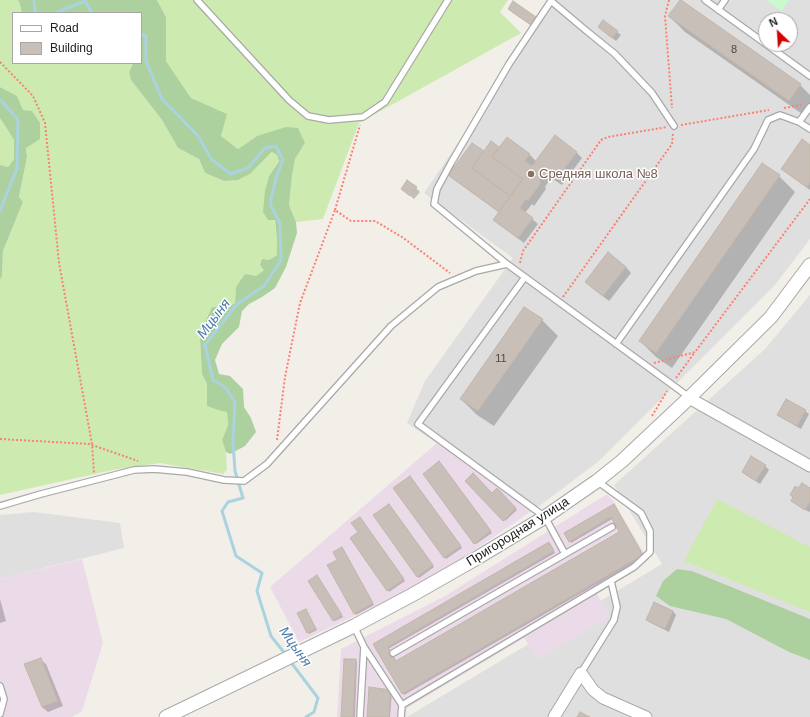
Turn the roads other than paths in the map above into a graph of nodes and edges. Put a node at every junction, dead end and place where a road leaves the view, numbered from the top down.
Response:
1 (197, 0) edge
2 (448, 0) edge
3 (551, 0) edge
4 (704, 0) edge
5 (725, 0) edge
6 (718, 10) junction
7 (810, 76) edge
8 (810, 107) edge
9 (799, 122) junction
10 (674, 126) road end
11 (810, 129) edge
12 (507, 264) junction
13 (810, 265) edge
14 (525, 277) junction
15 (616, 344) junction
16 (689, 398) junction
17 (810, 466) edge
18 (597, 481) junction
19 (1, 506) edge
20 (545, 517) junction
21 (612, 527) dead end
22 (565, 554) junction
23 (611, 581) junction
24 (354, 626) junction
25 (364, 647) junction
26 (394, 653) dead end
27 (581, 673) junction
28 (0, 686) edge
29 (402, 705) junction
30 (0, 714) edge
31 (166, 717) edge
32 (360, 717) edge
33 (401, 717) edge
34 (554, 717) edge
35 (646, 717) edge

1 - 2 lane
3 - 10 lane
3 - 12 lane
4 - 6 lane
5 - 6 lane
6 - 7 lane
8 - 9 lane
9 - 11 lane
9 - 15 lane
12 - 14 lane
12 - 19 lane
13 - 16 street, Пригородная улица
14 - 15 lane
14 - 20 lane
15 - 16 lane
16 - 17 street
16 - 18 street, Пригородная улица
18 - 20 street, Пригородная улица
18 - 23 lane
20 - 22 lane
20 - 24 street, Пригородная улица
21 - 22 lane
22 - 26 lane
23 - 27 lane
23 - 29 lane
24 - 25 lane
24 - 31 street, Пригородная улица
25 - 29 lane
25 - 32 lane
27 - 34 street
27 - 35 street
28 - 30 lane
29 - 33 lane

